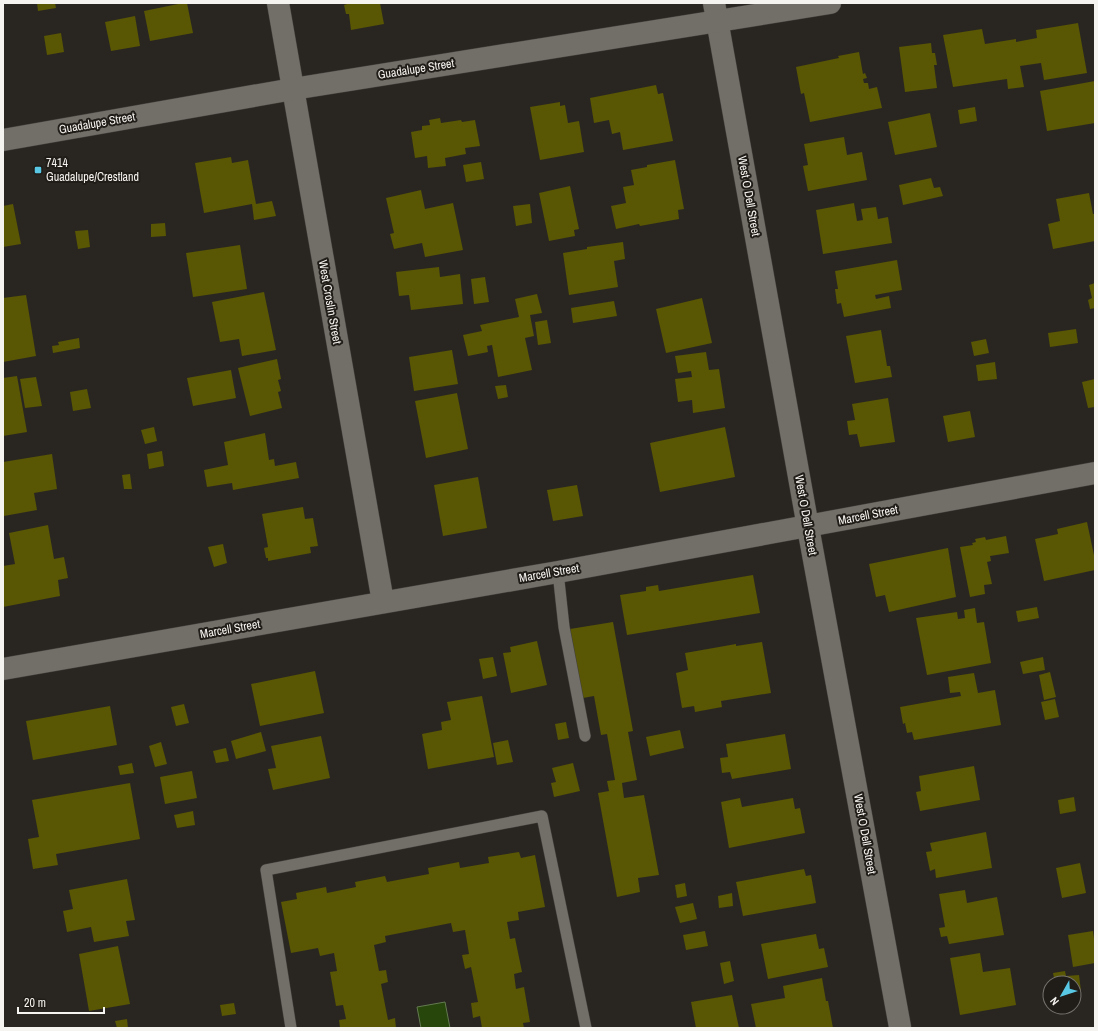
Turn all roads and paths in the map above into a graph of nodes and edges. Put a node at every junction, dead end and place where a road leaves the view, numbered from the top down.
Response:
1 (278, 3) edge
2 (830, 3) edge
3 (716, 12) edge
4 (293, 89) junction
5 (3, 140) edge
6 (1095, 473) edge
7 (808, 526) junction
8 (558, 572) junction
9 (383, 602) junction
10 (3, 669) edge
11 (585, 736) dead end
12 (900, 1027) dead end
13 (291, 1028) edge
14 (586, 1028) edge

1 - 4 street, West Croslin Street
2 - 3 street, Guadalupe Street
3 - 4 street, Guadalupe Street
3 - 7 street, West O Dell Street
4 - 5 street, Guadalupe Street
4 - 9 street, West Croslin Street
6 - 7 street, Marcell Street
7 - 8 street, Marcell Street
7 - 12 street, West O Dell Street
8 - 9 street, Marcell Street
8 - 11 lane
9 - 10 street, Marcell Street
13 - 14 lane

